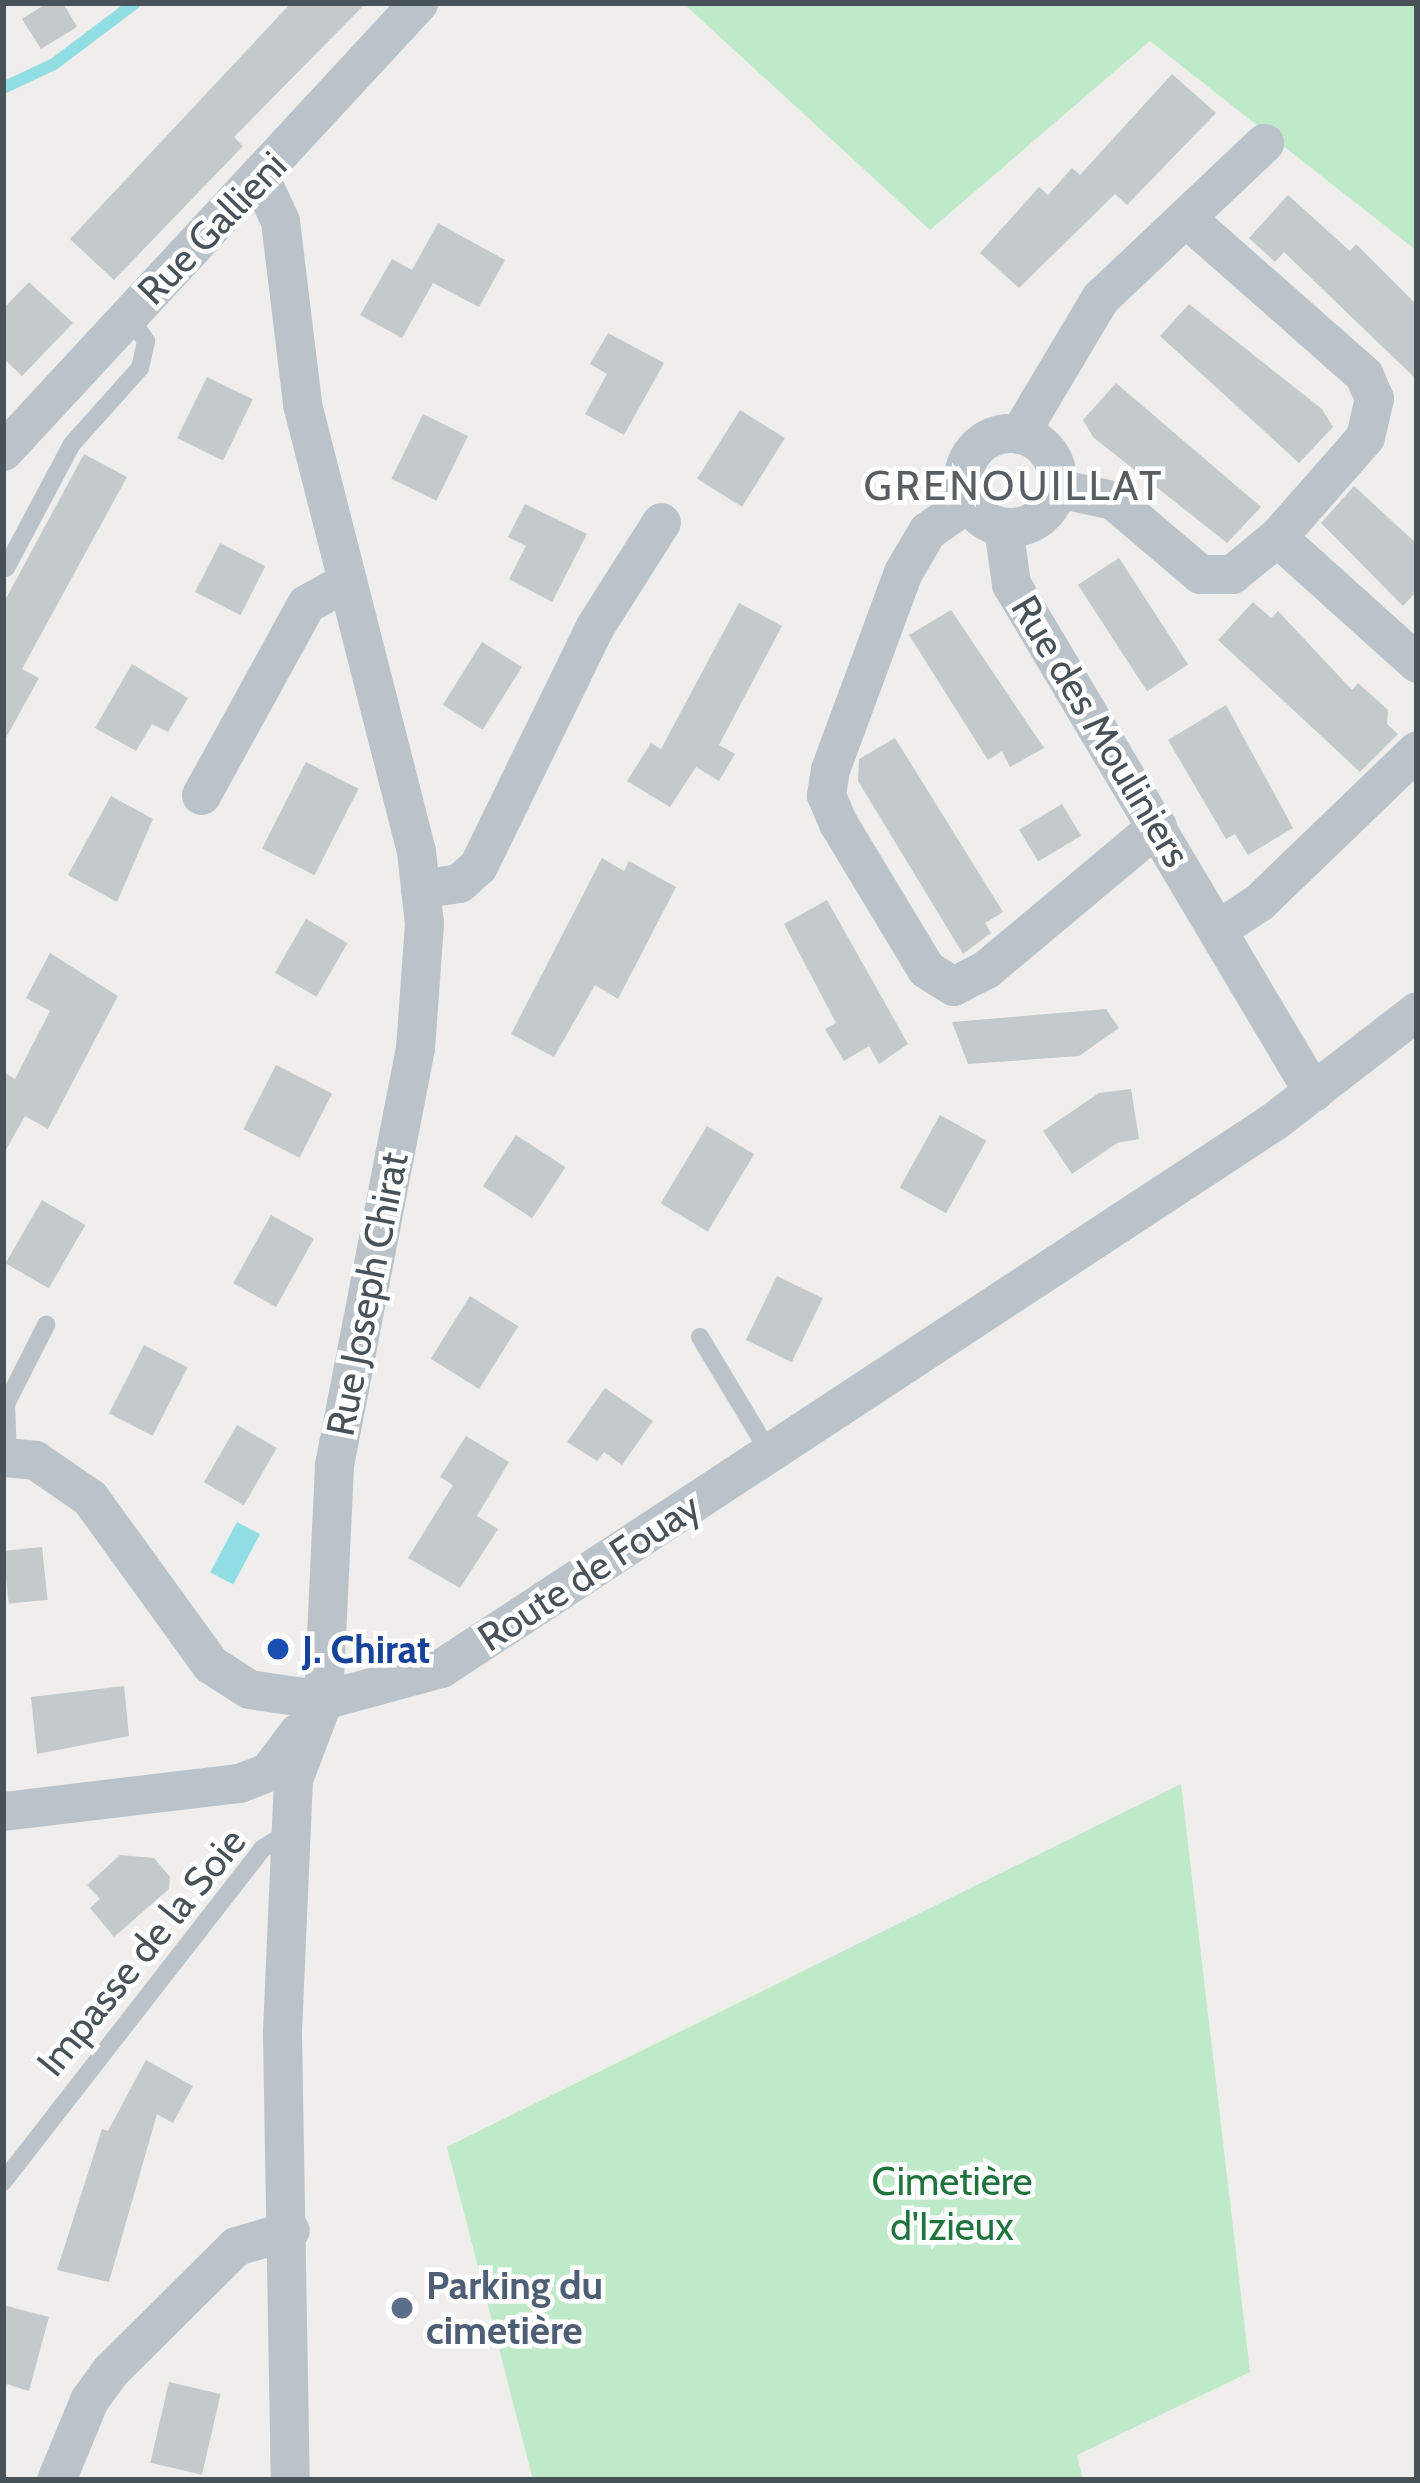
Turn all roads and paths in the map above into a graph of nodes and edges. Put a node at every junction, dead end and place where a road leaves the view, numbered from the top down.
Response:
1 (418, 3) edge
2 (1264, 143) dead end
3 (261, 180) junction
4 (1186, 218) junction
5 (129, 316) junction
6 (1019, 434) junction
7 (3, 451) edge
8 (1057, 488) junction
9 (968, 502) junction
10 (661, 522) dead end
11 (1003, 527) junction
12 (1276, 537) junction
13 (6, 568) dead end
14 (347, 580) junction
15 (1417, 662) edge
16 (1417, 750) edge
17 (201, 796) dead end
18 (1157, 826) junction
19 (420, 890) junction
20 (1221, 927) junction
21 (1417, 1011) edge
22 (1313, 1092) junction
23 (46, 1325) dead end
24 (700, 1337) dead end
25 (771, 1455) junction
26 (6, 1456) edge
27 (323, 1700) junction
28 (3, 1811) edge
29 (295, 1829) junction
30 (3, 2182) edge
31 (290, 2230) junction
32 (56, 2480) edge
33 (290, 2480) edge

1 - 3 street, Rue Gallieni
2 - 4 street
3 - 5 street, Rue Gallieni
3 - 14 street, Rue Joseph Chirat
4 - 6 street
4 - 12 street
5 - 7 street, Rue Gallieni
5 - 13 lane
6 - 8 street
6 - 9 street
8 - 11 street
8 - 12 street
9 - 11 street
9 - 18 street
10 - 19 street
11 - 18 street, Rue des Mouliniers
12 - 15 street
14 - 17 street
14 - 19 street, Rue Joseph Chirat
16 - 20 street
18 - 20 street, Rue des Mouliniers
19 - 27 street, Rue Joseph Chirat
20 - 22 street
21 - 22 street, Route de Fouay
22 - 25 street, Route de Fouay
23 - 26 lane
24 - 25 lane
25 - 27 street, Route de Fouay
26 - 27 street
27 - 28 street
27 - 29 street
29 - 30 lane, Impasse de la Soie
29 - 31 street
31 - 32 street
31 - 33 street

